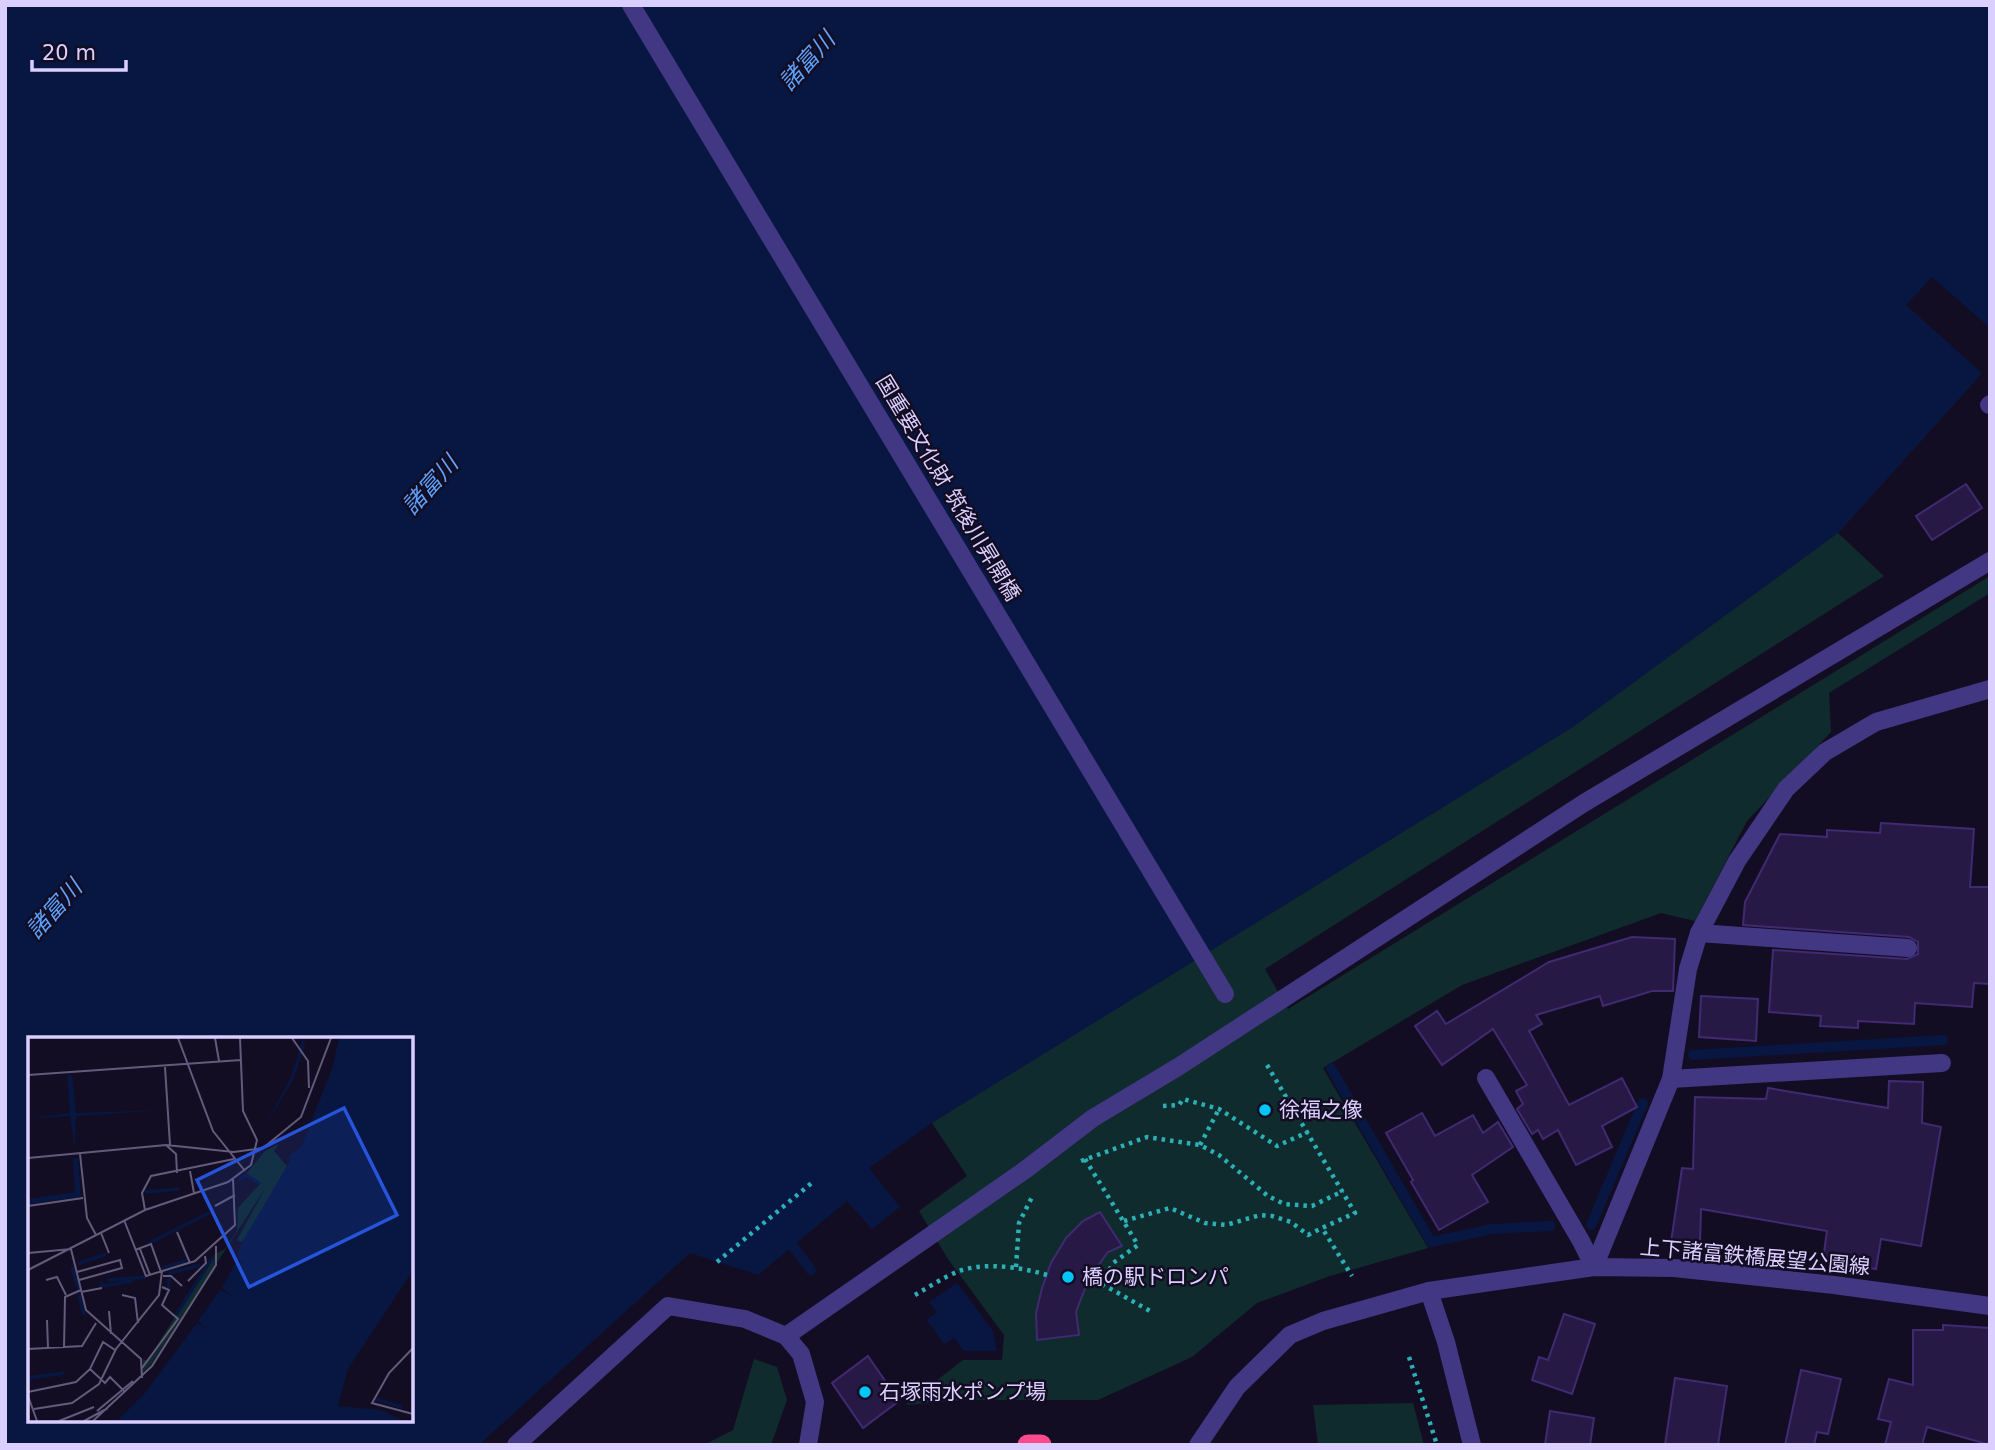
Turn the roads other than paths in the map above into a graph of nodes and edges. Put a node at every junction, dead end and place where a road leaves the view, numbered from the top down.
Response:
1 (631, 5) edge
2 (1990, 561) edge
3 (1990, 690) edge
4 (1699, 933) junction
5 (1908, 948) dead end
6 (1225, 994) dead end
7 (1942, 1063) dead end
8 (1486, 1079) dead end
9 (1671, 1079) junction
10 (1594, 1267) junction
11 (1429, 1291) junction
12 (1990, 1306) edge
13 (786, 1336) junction
14 (516, 1445) edge
15 (808, 1445) edge
16 (1028, 1445) edge
17 (1041, 1445) edge
18 (1198, 1445) edge
19 (1472, 1445) edge

1 - 6 street, 国重要文化財 筑後川昇開橋
2 - 13 street
3 - 4 street
4 - 5 street
4 - 9 street
7 - 9 street
8 - 10 street
9 - 10 street
10 - 11 street, 上下諸富鉄橋展望公園線
10 - 12 street, 上下諸富鉄橋展望公園線
11 - 18 street, 上下諸富鉄橋展望公園線
11 - 19 street
13 - 14 street
13 - 15 street
16 - 17 highway

